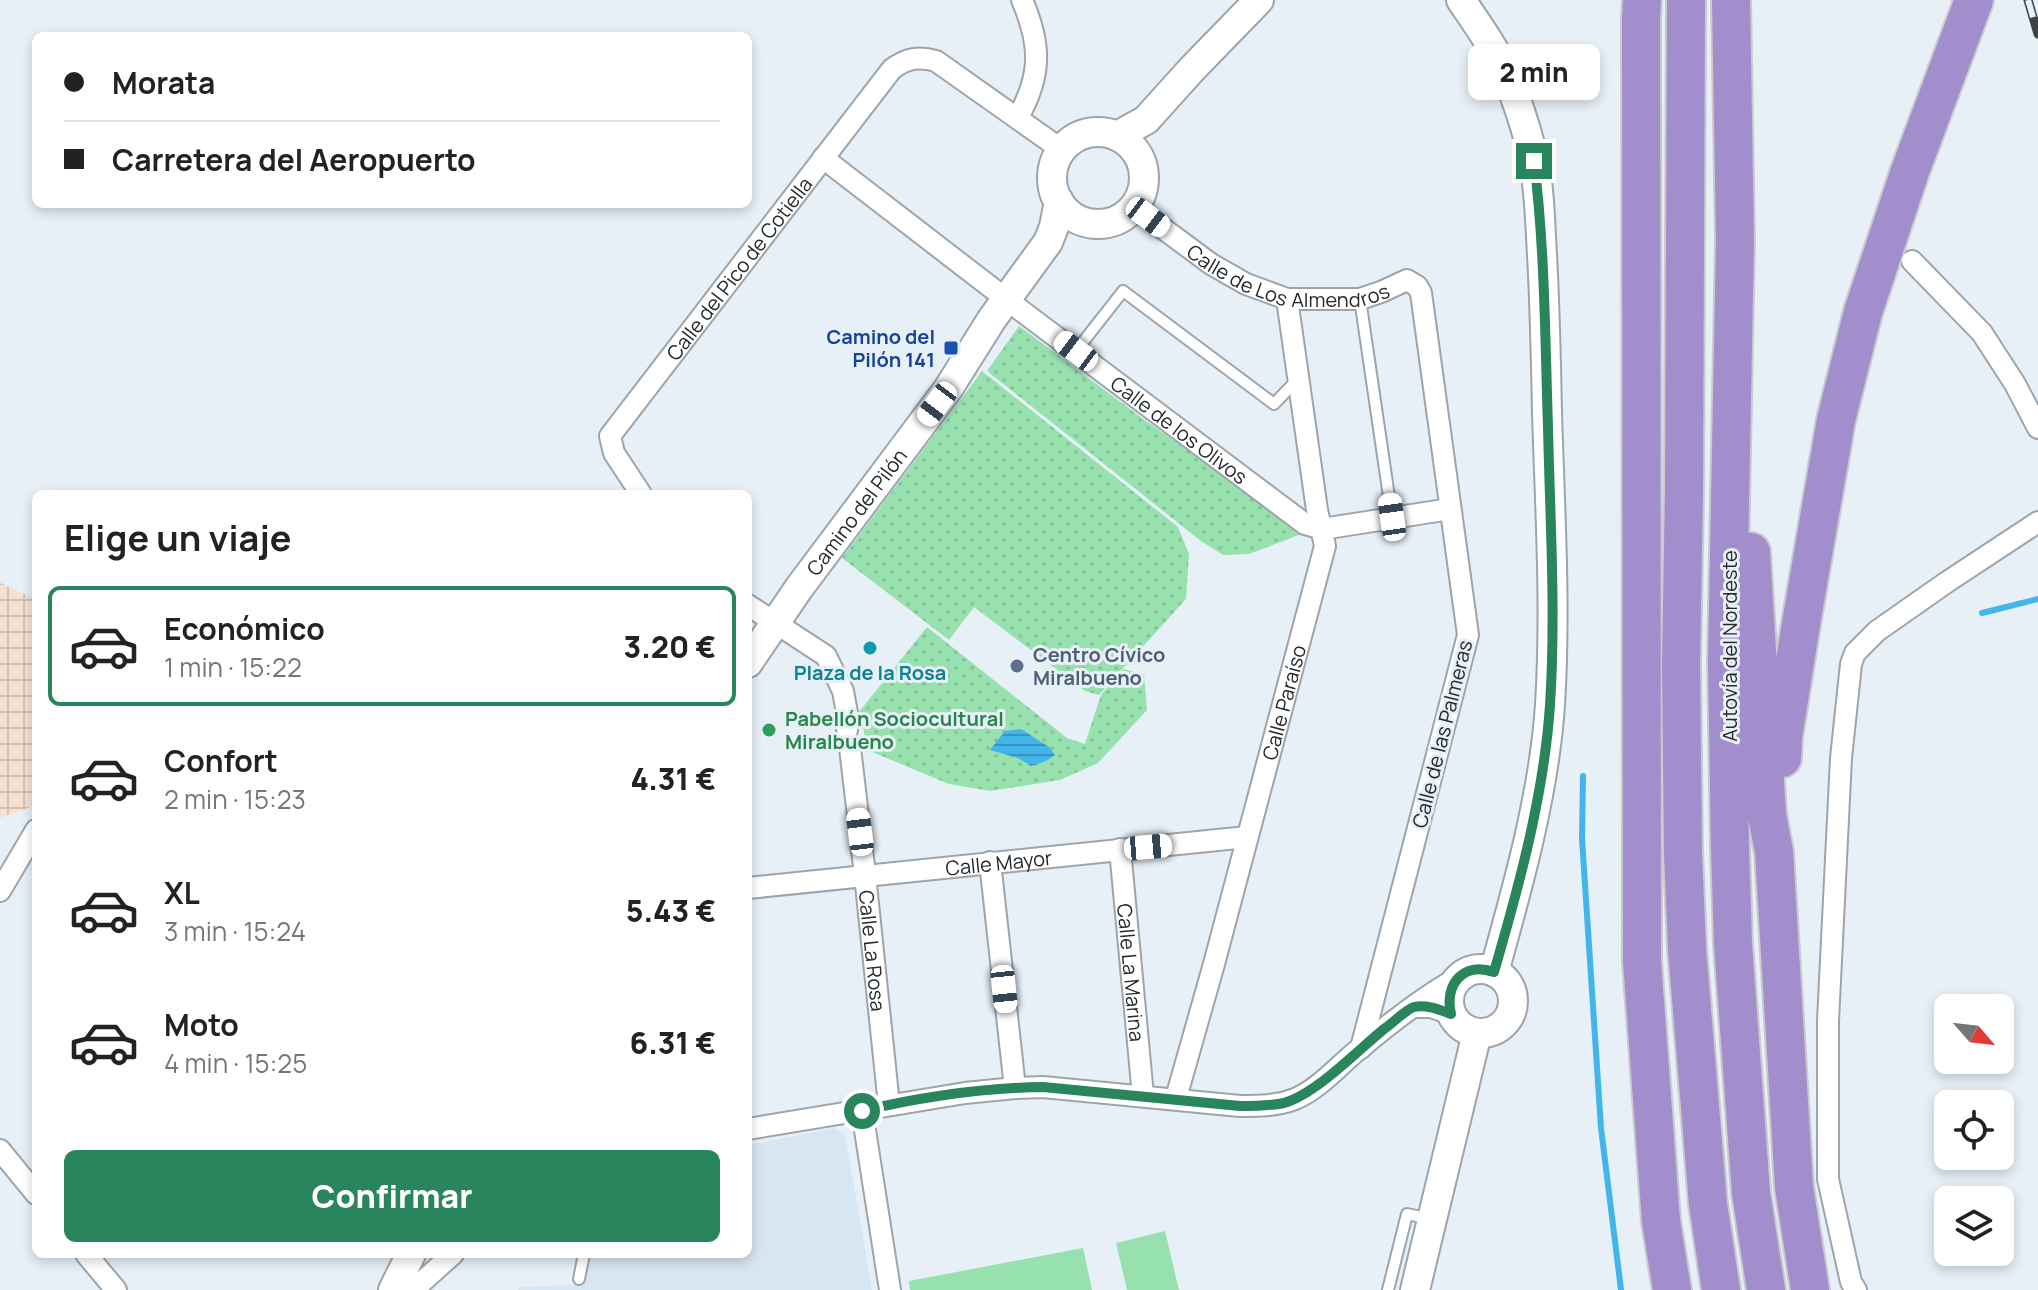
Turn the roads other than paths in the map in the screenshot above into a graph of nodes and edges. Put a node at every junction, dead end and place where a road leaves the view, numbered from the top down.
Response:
1 (1022, 0) edge
2 (1259, 0) edge
3 (1461, 0) edge
4 (1686, 0) edge
5 (1731, 0) edge
6 (1640, 6) edge
7 (1968, 16) edge
8 (1018, 117) junction
9 (1126, 143) junction
10 (1062, 150) junction
11 (823, 158) junction
12 (1059, 201) junction
13 (1134, 207) junction
14 (1085, 221) junction
15 (1735, 240) junction
16 (1048, 242) junction
17 (1912, 261) dead end
18 (1407, 280) joint
19 (1006, 298) junction
20 (1287, 299) junction
21 (1360, 299) junction
22 (1076, 351) junction
23 (1298, 378) junction
24 (2038, 428) edge
25 (638, 490) edge
26 (1450, 509) junction
27 (1392, 517) junction
28 (2038, 522) edge
29 (1322, 529) junction
30 (752, 608) edge
31 (774, 623) junction
32 (752, 657) edge
33 (32, 837) edge
34 (1247, 837) junction
35 (1120, 849) junction
36 (1774, 852) junction
37 (990, 862) junction
38 (865, 875) junction
39 (752, 888) edge
40 (0, 891) edge
41 (1494, 972) junction
42 (1459, 977) junction
43 (1413, 1007) junction
44 (1451, 1014) junction
45 (1477, 1033) junction
46 (1361, 1048) junction
47 (1015, 1088) junction
48 (1143, 1096) junction
49 (1176, 1098) junction
50 (889, 1105) junction
51 (862, 1111) junction
52 (752, 1128) edge
53 (0, 1150) edge
54 (32, 1189) edge
55 (1432, 1219) junction
56 (89, 1258) edge
57 (409, 1258) edge
58 (449, 1258) edge
59 (583, 1258) edge
60 (579, 1279) dead end
61 (116, 1290) edge
62 (393, 1290) edge
63 (413, 1290) edge
64 (890, 1290) edge
65 (1388, 1290) edge
66 (1415, 1290) edge
67 (1672, 1290) edge
68 (1721, 1290) edge
69 (1766, 1290) edge
70 (1810, 1290) edge
71 (1856, 1290) edge

1 - 8 street
2 - 9 street
3 - 41 street
4 - 68 highway
5 - 15 highway, Autovía del Nordeste
6 - 67 highway
7 - 36 highway
8 - 10 street
8 - 11 street, Calle del Pico de Cotiella
9 - 10 street
9 - 13 street
10 - 12 street
11 - 19 street, Calle de los Olivos
11 - 25 street, Calle del Pico de Cotiella
12 - 14 street
12 - 16 street, Camino del Pilón
13 - 14 street
13 - 20 street, Calle de Los Almendros
14 - 16 street, Camino del Pilón
15 - 36 highway
15 - 69 highway, Autovía del Nordeste
16 - 19 street, Camino del Pilón
17 - 24 street
18 - 21 street, Calle de Los Almendros
18 - 26 street, Calle de las Palmeras
19 - 22 street, Calle de los Olivos
19 - 31 street, Camino del Pilón
20 - 21 street, Calle de Los Almendros
20 - 23 street, Calle Paraíso
21 - 27 lane
22 - 23 lane
22 - 29 street, Calle de los Olivos
23 - 29 street, Calle Paraíso
26 - 27 street
26 - 46 street, Calle de las Palmeras
27 - 29 street
28 - 71 street
29 - 34 street, Calle Paraíso
30 - 31 street
31 - 32 street, Camino del Pilón
31 - 38 street, Calle La Rosa
33 - 40 street
34 - 35 street, Calle Mayor
34 - 49 street, Calle Paraíso
35 - 37 street, Calle Mayor
35 - 48 street, Calle La Marina
36 - 70 highway
37 - 38 street, Calle Mayor
37 - 47 street
38 - 39 street, Calle Mayor
38 - 50 street, Calle La Rosa
41 - 42 street
41 - 45 street
42 - 43 street
42 - 44 street
43 - 44 street
43 - 46 street
44 - 45 street
45 - 55 street
46 - 49 street
47 - 48 street
47 - 50 street
48 - 49 street
50 - 51 street
51 - 52 street
51 - 64 street
53 - 54 street
55 - 65 lane
55 - 66 street
56 - 61 street
57 - 62 street
58 - 63 street
59 - 60 lane

